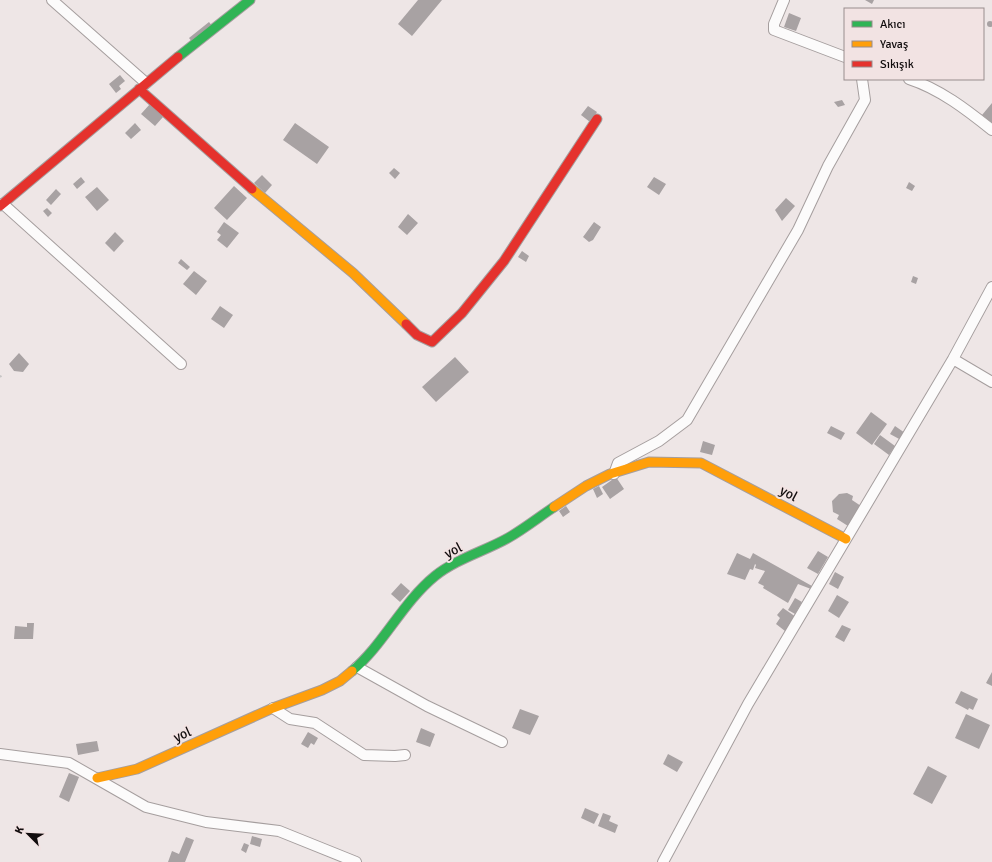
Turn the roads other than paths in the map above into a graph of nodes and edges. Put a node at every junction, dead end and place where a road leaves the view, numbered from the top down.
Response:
1 (52, 0) edge
2 (784, 0) edge
3 (248, 1) edge
4 (844, 57) edge
5 (862, 80) edge
6 (912, 80) edge
7 (142, 86) junction
8 (597, 119) dead end
9 (992, 130) edge
10 (1, 205) edge
11 (992, 287) edge
12 (953, 359) junction
13 (180, 364) dead end
14 (992, 382) edge
15 (614, 474) junction
16 (846, 539) junction
17 (357, 666) junction
18 (273, 708) junction
19 (502, 742) dead end
20 (0, 754) edge
21 (405, 755) dead end
22 (97, 778) junction
23 (356, 862) edge
24 (663, 862) edge

1 - 7 street
2 - 4 street
3 - 7 street
5 - 15 street
6 - 9 street
7 - 8 street
7 - 10 street
10 - 13 street
11 - 12 street
12 - 14 street
12 - 16 street
15 - 16 street, yol
15 - 17 street, yol
16 - 24 street
17 - 18 street, yol
17 - 19 street
18 - 21 street
18 - 22 street, yol
20 - 22 street
22 - 23 street

